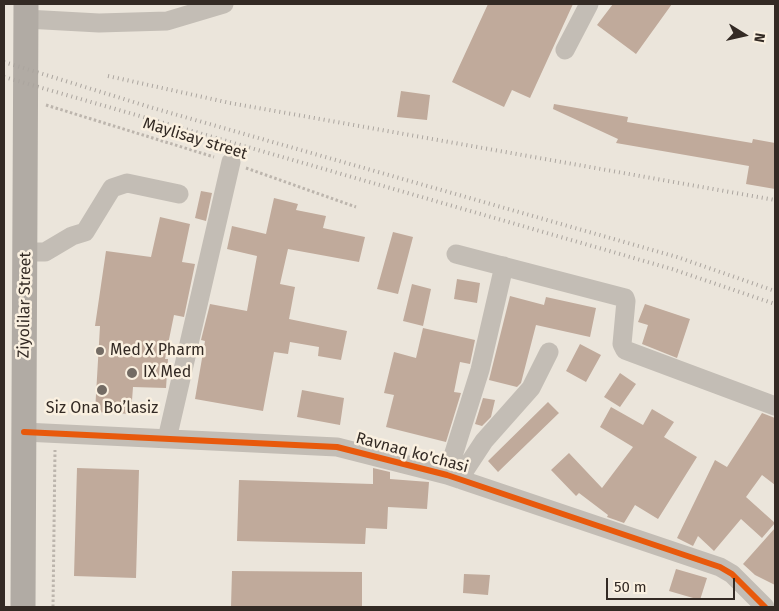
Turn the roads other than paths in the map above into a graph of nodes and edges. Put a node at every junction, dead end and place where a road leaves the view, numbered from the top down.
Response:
1 (224, 4) edge
2 (588, 4) edge
3 (192, 9) edge
4 (26, 12) edge
5 (564, 50) dead end
6 (231, 162) road end
7 (179, 194) dead end
8 (26, 252) junction
9 (456, 254) dead end
10 (504, 266) junction
11 (549, 352) dead end
12 (775, 406) edge
13 (24, 432) junction
14 (167, 439) junction
15 (453, 477) junction
16 (23, 607) edge
17 (765, 607) edge

1 - 3 street
2 - 5 street
3 - 4 street
4 - 8 main road, Ziyolilar Street
6 - 14 street
7 - 8 street
8 - 13 main road, Ziyolilar Street
9 - 10 street
10 - 12 street
10 - 15 street
11 - 15 street
13 - 14 street, Ravnaq ko'chasi
13 - 16 main road, Ziyolilar Street
14 - 15 street, Ravnaq ko'chasi
15 - 17 street, Ravnaq ko'chasi

